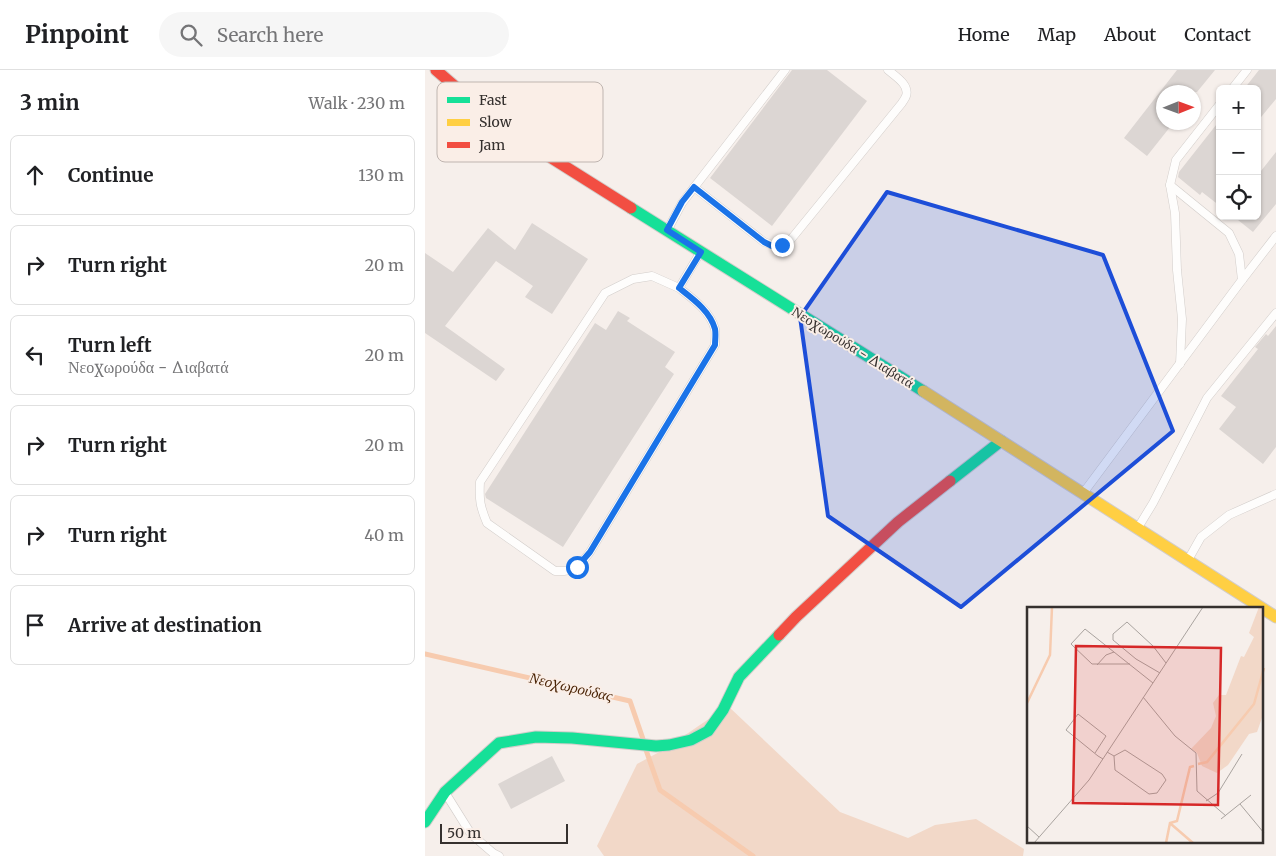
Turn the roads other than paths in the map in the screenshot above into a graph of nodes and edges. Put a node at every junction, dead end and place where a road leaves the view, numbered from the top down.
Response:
1 (436, 70) edge
2 (785, 70) edge
3 (888, 70) edge
4 (1247, 70) edge
5 (450, 82) edge
6 (1235, 85) edge
7 (1216, 109) edge
8 (558, 162) edge
9 (1170, 185) junction
10 (694, 187) junction
11 (667, 230) junction
12 (1276, 236) edge
13 (701, 252) junction
14 (1242, 280) junction
15 (679, 288) junction
16 (1276, 313) edge
17 (1180, 364) junction
18 (1001, 440) junction
19 (1083, 494) junction
20 (1276, 494) edge
21 (1137, 528) junction
22 (1188, 561) junction
23 (1260, 607) edge
24 (1263, 609) edge
25 (1276, 617) edge
26 (445, 792) junction
27 (425, 822) edge
28 (499, 856) edge

1 - 5 street, Νεοχωρούδα - Διαβατά
2 - 10 lane
3 - 10 lane
4 - 6 lane
7 - 9 lane
8 - 11 street, Νεοχωρούδα - Διαβατά
9 - 14 lane
9 - 17 lane
10 - 11 lane
11 - 13 street, Νεοχωρούδα - Διαβατά
12 - 14 lane
13 - 15 lane
13 - 18 street, Νεοχωρούδα - Διαβατά
14 - 17 lane
15 - 15 lane
16 - 21 lane
17 - 19 lane
18 - 19 street, Νεοχωρούδα - Διαβατά
18 - 26 street
19 - 21 street, Νεοχωρούδα - Διαβατά
20 - 22 lane
21 - 22 street, Νεοχωρούδα - Διαβατά
22 - 23 street, Νεοχωρούδα - Διαβατά
24 - 25 street, Νεοχωρούδα - Διαβατά
26 - 27 street
26 - 28 lane

